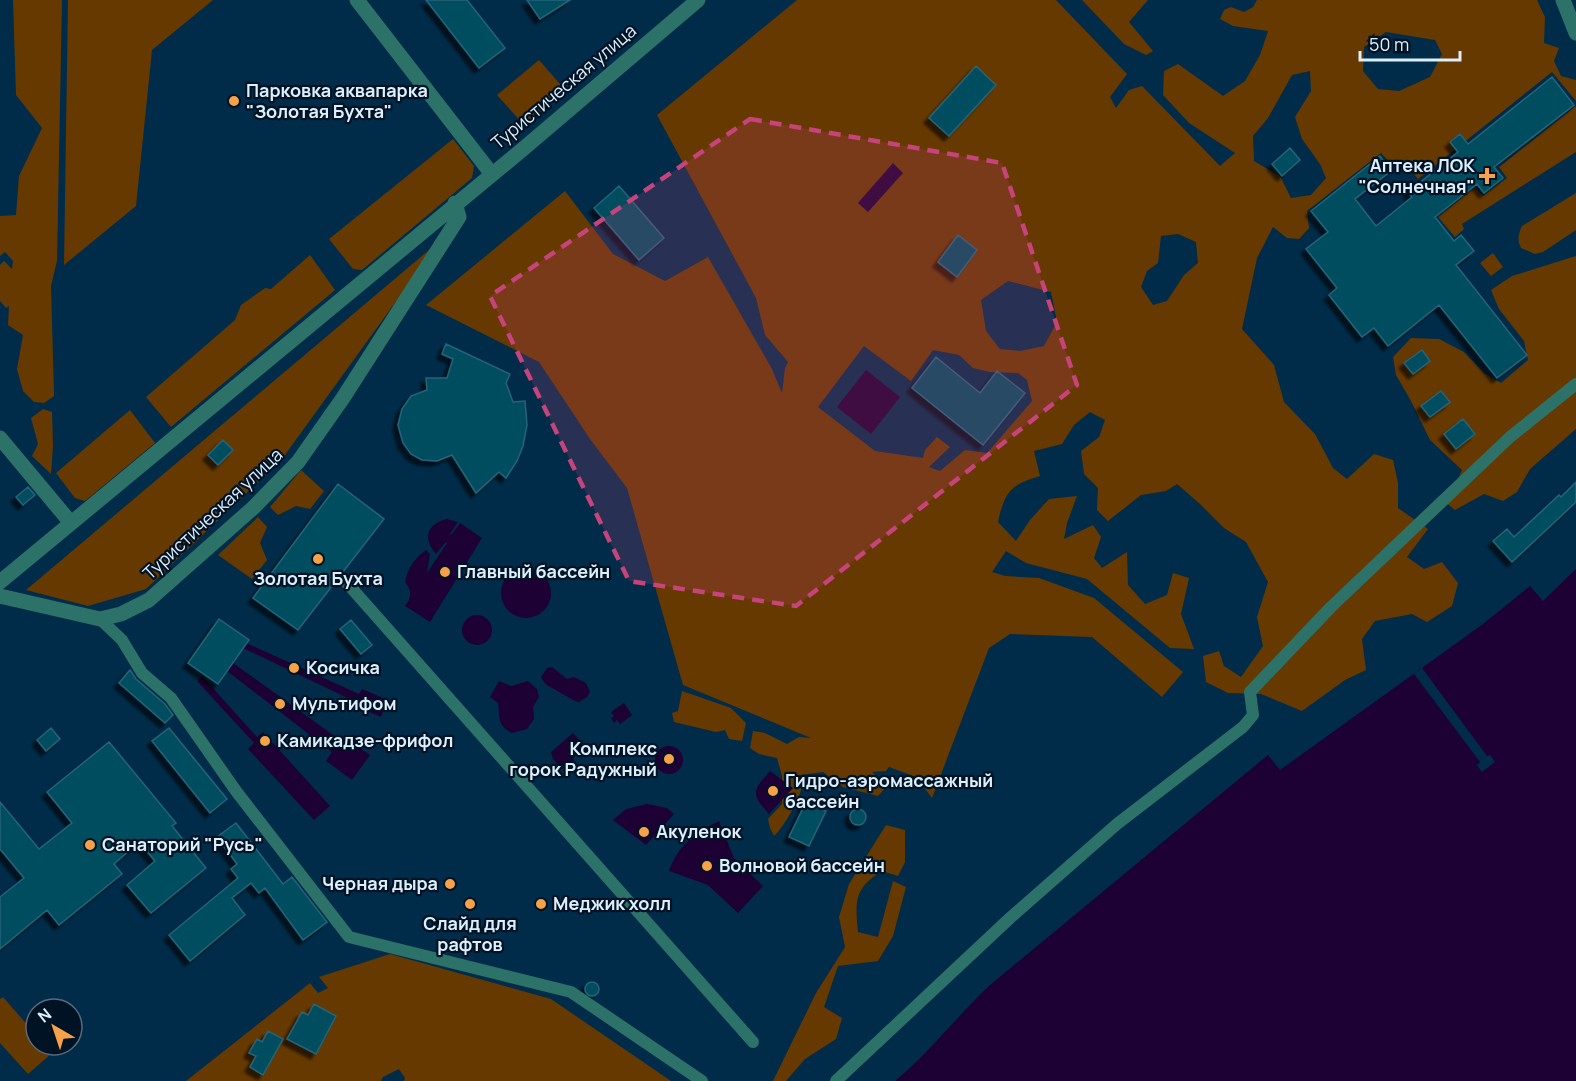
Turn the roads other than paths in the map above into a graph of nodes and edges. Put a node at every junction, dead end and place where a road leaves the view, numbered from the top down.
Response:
1 (357, 0) edge
2 (698, 0) edge
3 (1563, 0) edge
4 (1576, 33) edge
5 (491, 173) junction
6 (455, 203) junction
7 (1576, 384) edge
8 (0, 438) edge
9 (71, 523) junction
10 (0, 582) edge
11 (347, 584) dead end
12 (0, 596) edge
13 (100, 619) junction
14 (753, 1042) dead end
15 (702, 1081) edge
16 (836, 1081) edge

1 - 5 street
2 - 5 street, Туристическая улица
3 - 4 street
5 - 6 street, Туристическая улица
6 - 9 street, Туристическая улица
6 - 13 street, Туристическая улица
7 - 16 street
8 - 9 street
9 - 10 street, Туристическая улица
11 - 14 street
12 - 13 street, Туристическая улица
13 - 15 street

